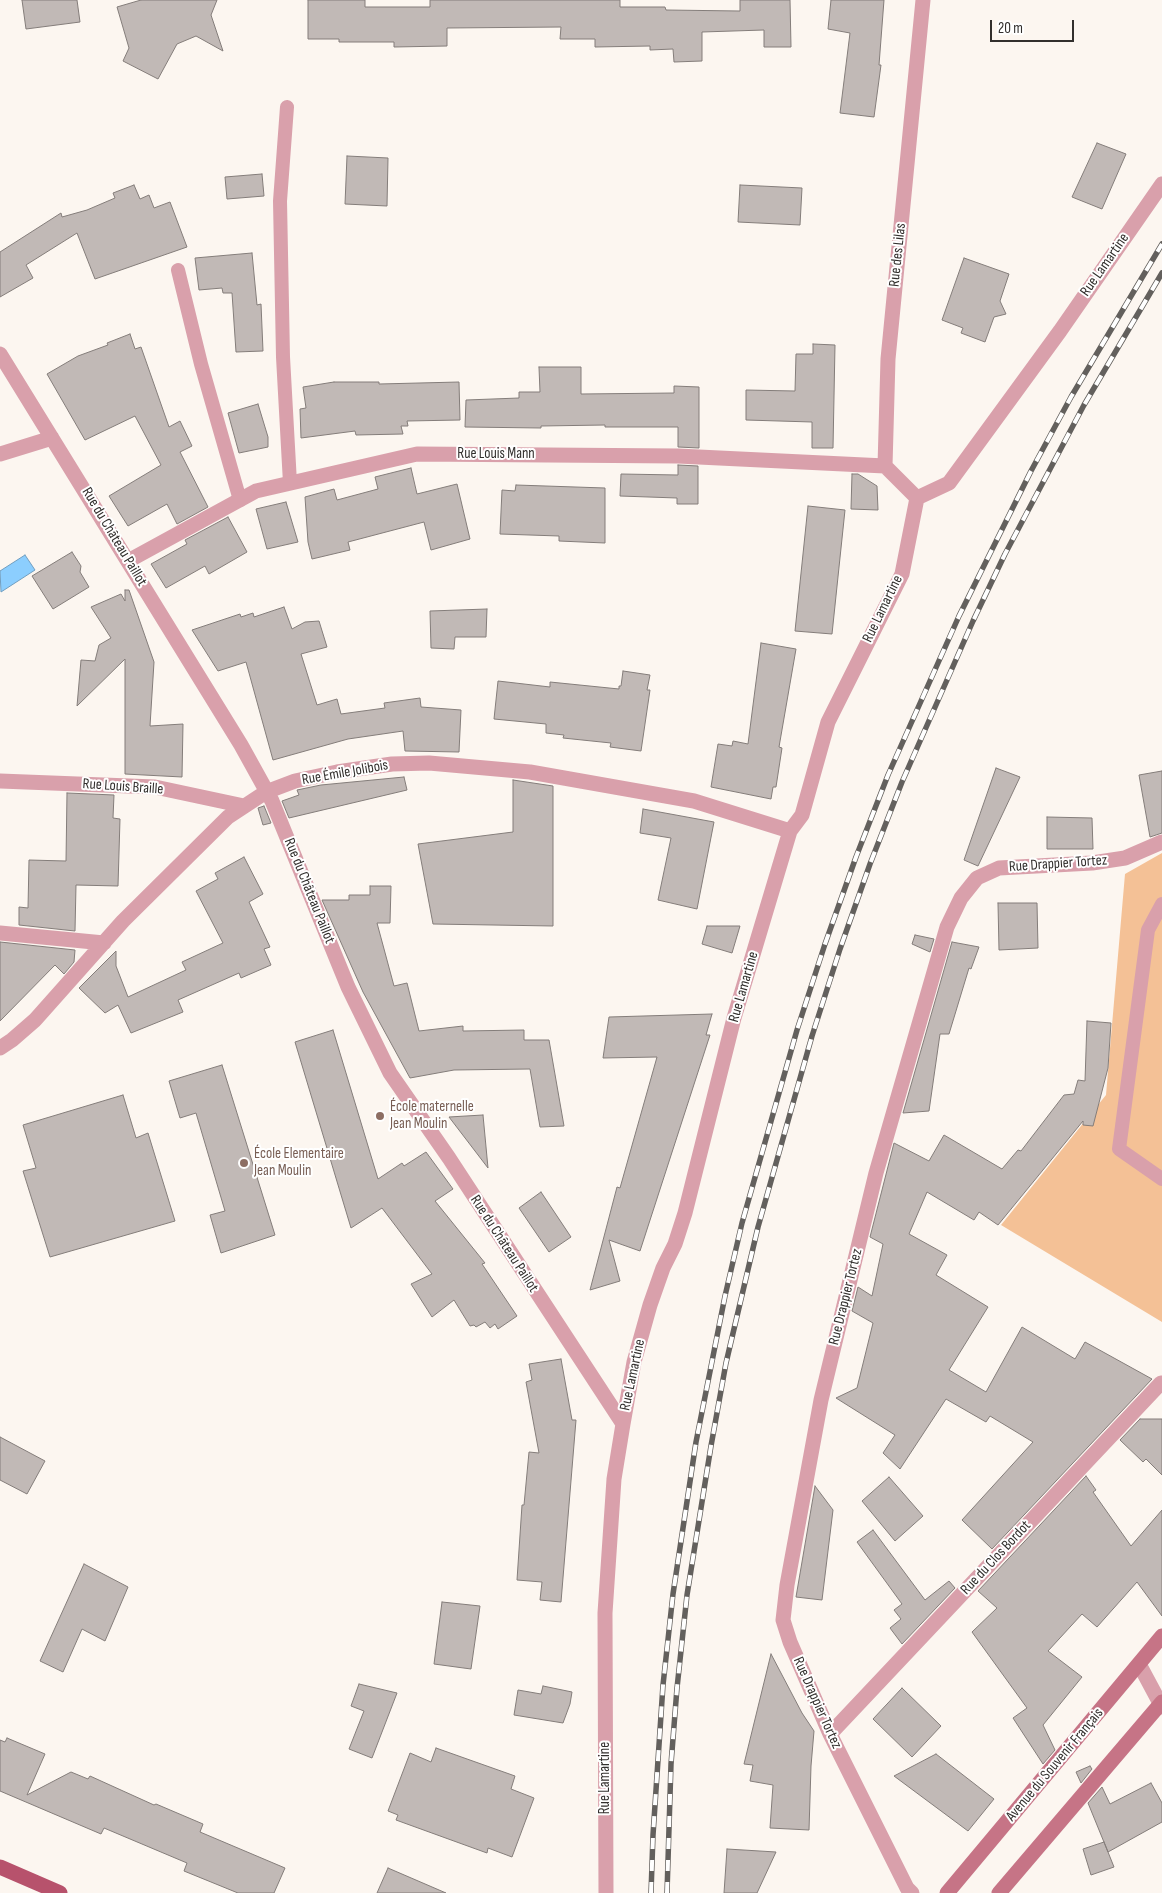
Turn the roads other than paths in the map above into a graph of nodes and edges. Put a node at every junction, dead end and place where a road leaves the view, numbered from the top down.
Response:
1 (923, 0) edge
2 (287, 107) dead end
3 (1162, 184) edge
4 (178, 270) dead end
5 (0, 354) edge
6 (52, 438) junction
7 (0, 454) edge
8 (885, 466) junction
9 (290, 483) junction
10 (917, 498) junction
11 (240, 500) junction
12 (128, 561) junction
13 (0, 781) edge
14 (266, 792) junction
15 (244, 806) junction
16 (790, 831) junction
17 (1162, 842) edge
18 (1162, 904) edge
19 (0, 932) edge
20 (104, 943) junction
21 (0, 1048) edge
22 (1162, 1179) edge
23 (1161, 1383) edge
24 (623, 1424) junction
25 (1162, 1636) edge
26 (1139, 1664) junction
27 (1161, 1705) edge
28 (830, 1734) junction
29 (0, 1867) edge
30 (60, 1893) edge
31 (606, 1893) edge
32 (912, 1893) edge
33 (946, 1893) edge
34 (999, 1893) edge

1 - 8 street, Rue des Lilas
2 - 9 lane
3 - 10 street, Rue Lamartine
4 - 11 lane
5 - 6 street, Rue du Château Paillot
6 - 7 street
6 - 12 street, Rue du Château Paillot
8 - 9 street, Rue Louis Mann
8 - 10 street
9 - 11 street, Rue Louis Mann
10 - 16 street, Rue Lamartine
11 - 12 street, Rue Louis Mann
12 - 14 street, Rue du Château Paillot
13 - 15 street, Rue Louis Braille
14 - 15 street, Rue Émile Jolibois
14 - 16 street, Rue Émile Jolibois
14 - 24 street, Rue du Château Paillot
15 - 20 street, Rue Émile Jolibois
16 - 24 street, Rue Lamartine
17 - 28 street, Rue Drappier Tortez
18 - 22 lane
19 - 20 street
20 - 21 street, Rue Émile Jolibois
23 - 28 street, Rue du Clos Bordot
24 - 31 street, Rue Lamartine
25 - 26 street, Avenue du Souvenir Français
26 - 27 street
26 - 33 street, Avenue du Souvenir Français
27 - 34 street
28 - 32 street, Rue Drappier Tortez
29 - 30 main road

